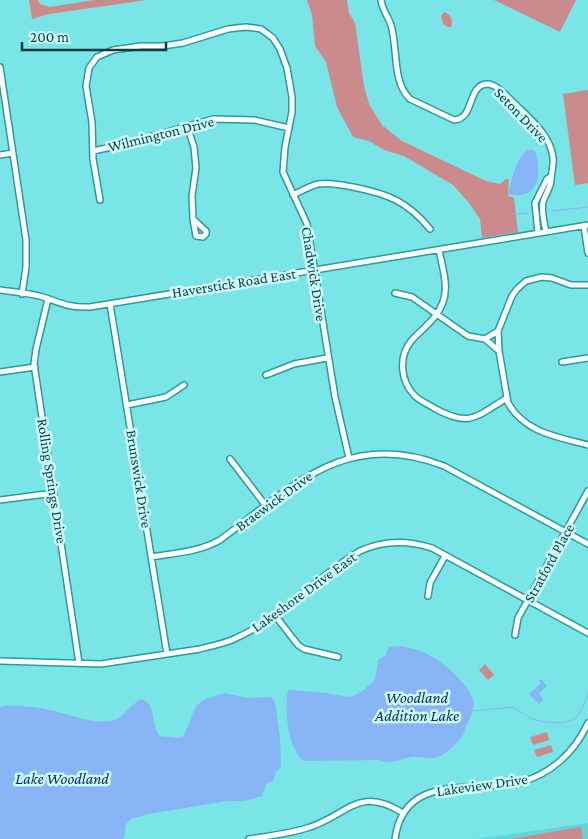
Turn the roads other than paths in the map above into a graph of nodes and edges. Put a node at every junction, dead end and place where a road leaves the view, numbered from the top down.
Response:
1 (381, 0) edge
2 (0, 67) edge
3 (0, 73) edge
4 (187, 126) junction
5 (289, 128) junction
6 (93, 151) junction
7 (13, 153) junction
8 (0, 155) edge
9 (550, 177) junction
10 (293, 195) junction
11 (100, 200) dead end
12 (193, 219) dead end
13 (586, 226) edge
14 (430, 229) dead end
15 (546, 232) junction
16 (538, 233) junction
17 (439, 250) junction
18 (588, 253) edge
19 (314, 270) junction
20 (588, 285) edge
21 (0, 290) edge
22 (22, 294) junction
23 (395, 294) dead end
24 (48, 299) junction
25 (110, 304) junction
26 (437, 315) junction
27 (498, 331) junction
28 (485, 338) junction
29 (499, 351) junction
30 (328, 358) junction
31 (588, 358) edge
32 (562, 362) dead end
33 (35, 367) junction
34 (0, 372) edge
35 (266, 375) dead end
36 (184, 384) dead end
37 (507, 398) junction
38 (127, 405) junction
39 (588, 445) edge
40 (349, 458) junction
41 (230, 459) dead end
42 (588, 491) edge
43 (54, 492) junction
44 (0, 500) edge
45 (266, 506) junction
46 (566, 532) junction
47 (588, 544) edge
48 (445, 556) junction
49 (151, 557) junction
50 (428, 596) dead end
51 (528, 601) junction
52 (274, 614) junction
53 (588, 634) edge
54 (514, 635) dead end
55 (167, 654) junction
56 (338, 657) dead end
57 (0, 661) edge
58 (80, 663) junction
59 (588, 723) edge
60 (585, 738) edge
61 (403, 813) junction
62 (249, 839) edge
63 (395, 839) edge

1 - 9 street, Seton Drive
2 - 3 street
3 - 7 street
4 - 5 street, Wilmington Drive
4 - 6 street, Wilmington Drive
4 - 12 street
5 - 6 street, Chadwick Drive
5 - 10 street, Chadwick Drive
6 - 11 street, Chadwick Drive
7 - 8 street
7 - 22 street
9 - 15 street, Seton Drive
9 - 16 street, Seton Drive
10 - 14 street
10 - 19 street, Chadwick Drive
13 - 15 street, Haverstick Road East
13 - 18 street
15 - 16 street, Haverstick Road East
16 - 17 street, Haverstick Road East
17 - 19 street, Haverstick Road East
17 - 26 street
19 - 25 street, Haverstick Road East
19 - 30 street, Chadwick Drive
20 - 27 street
21 - 22 street, Haverstick Road East
22 - 24 street, Haverstick Road East
23 - 26 street
24 - 25 street, Haverstick Road East
24 - 33 street, Rolling Springs Drive
25 - 38 street, Brunswick Drive
26 - 28 street
26 - 37 street
27 - 28 street
27 - 29 street
28 - 29 street
29 - 37 street
30 - 35 street
30 - 40 street, Chadwick Drive
31 - 32 street
33 - 34 street
33 - 43 street, Rolling Springs Drive
36 - 38 street
37 - 39 street
38 - 49 street, Brunswick Drive
40 - 45 street, Braewick Drive
40 - 46 street, Braewick Drive
41 - 45 street
42 - 46 street, Stratford Place
43 - 44 street
43 - 58 street, Rolling Springs Drive
45 - 49 street, Braewick Drive
46 - 47 street, Braewick Drive
46 - 51 street, Stratford Place
48 - 50 street
48 - 51 street, Lakeshore Drive East
48 - 52 street, Lakeshore Drive East
49 - 55 street, Brunswick Drive
51 - 53 street, Lakeshore Drive East
51 - 54 street, Stratford Place
52 - 55 street, Lakeshore Drive East
52 - 56 street
55 - 58 street, Lakeshore Drive East
57 - 58 street, Lakeshore Drive East
59 - 60 street, Lakeview Drive
60 - 61 street, Lakeview Drive
61 - 62 street
61 - 63 street

